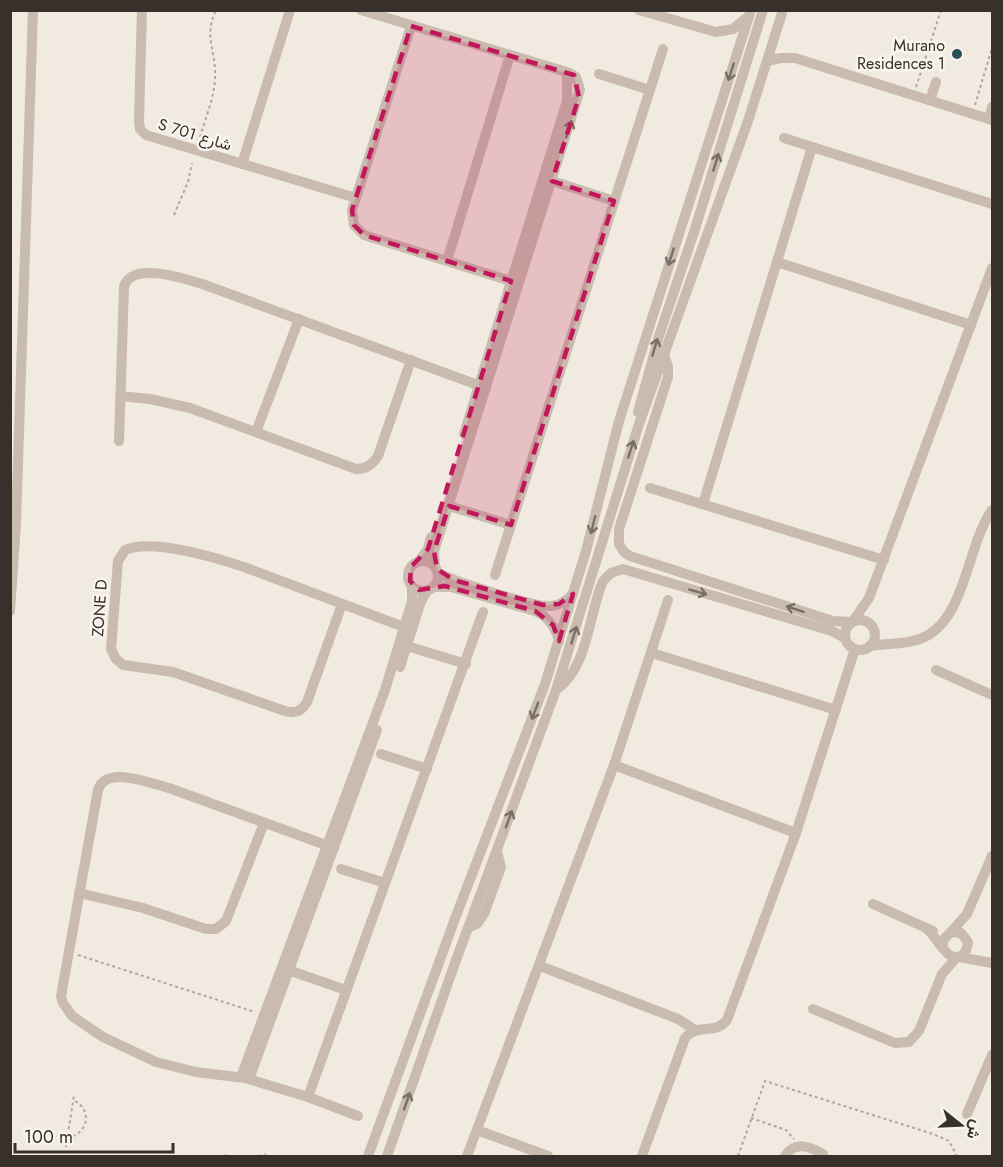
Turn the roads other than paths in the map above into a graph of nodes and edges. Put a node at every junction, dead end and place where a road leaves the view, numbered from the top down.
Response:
1 (33, 10) edge
2 (142, 10) edge
3 (290, 10) edge
4 (361, 10) edge
5 (639, 10) edge
6 (763, 10) edge
7 (783, 10) edge
8 (750, 13) edge
9 (411, 26) junction
10 (774, 36) junction
11 (663, 49) dead end
12 (510, 55) junction
13 (795, 58) junction
14 (767, 61) junction
15 (599, 74) dead end
16 (936, 81) dead end
17 (650, 90) junction
18 (930, 100) junction
19 (993, 107) edge
20 (991, 120) edge
21 (784, 138) dead end
22 (812, 147) junction
23 (242, 164) junction
24 (548, 179) junction
25 (356, 198) junction
26 (614, 201) junction
27 (993, 204) edge
28 (447, 261) junction
29 (777, 262) junction
30 (993, 268) edge
31 (514, 283) junction
32 (299, 320) junction
33 (971, 325) junction
34 (664, 354) junction
35 (411, 360) junction
36 (482, 386) junction
37 (120, 396) junction
38 (15, 406) edge
39 (639, 424) junction
40 (256, 432) junction
41 (119, 441) dead end
42 (650, 488) dead end
43 (703, 504) junction
44 (449, 506) junction
45 (993, 510) edge
46 (511, 525) junction
47 (884, 560) junction
48 (419, 561) junction
49 (665, 568) junction
50 (436, 569) junction
51 (495, 575) dead end
52 (662, 581) junction
53 (412, 585) junction
54 (430, 588) junction
55 (573, 594) junction
56 (869, 598) junction
57 (668, 600) dead end
58 (342, 604) junction
59 (10, 611) edge
60 (483, 612) dead end
61 (852, 622) junction
62 (872, 626) junction
63 (409, 629) junction
64 (845, 638) junction
65 (559, 641) junction
66 (892, 643) junction
67 (407, 646) junction
68 (870, 646) junction
69 (855, 649) junction
70 (652, 653) junction
71 (466, 664) junction
72 (936, 670) dead end
73 (556, 690) junction
74 (993, 695) edge
75 (836, 710) junction
76 (381, 754) dead end
77 (614, 765) junction
78 (427, 769) junction
79 (264, 823) junction
80 (796, 833) junction
81 (330, 847) junction
82 (993, 856) edge
83 (341, 869) dead end
84 (385, 883) junction
85 (79, 893) junction
86 (873, 904) dead end
87 (968, 914) junction
88 (927, 929) junction
89 (950, 933) junction
90 (967, 942) junction
91 (943, 949) junction
92 (958, 957) junction
93 (989, 962) edge
94 (540, 966) junction
95 (288, 970) junction
96 (942, 975) junction
97 (346, 990) junction
98 (813, 1009) dead end
99 (695, 1030) junction
100 (993, 1055) edge
101 (245, 1078) junction
102 (308, 1097) junction
103 (968, 1114) dead end
104 (358, 1116) dead end
105 (477, 1130) junction
106 (826, 1155) edge
107 (368, 1156) edge
108 (387, 1156) edge
109 (467, 1156) edge
110 (548, 1156) edge
111 (642, 1156) edge
112 (785, 1156) edge
113 (793, 1156) edge

1 - 38 street
2 - 23 street, S 701 شارع
3 - 23 street
4 - 9 street
5 - 8 street
39 -> 6 street
7 - 10 street
8 -> 55 street
9 - 12 street
9 - 25 street
10 - 13 street
10 - 14 street
11 - 17 street
12 - 24 street
12 - 28 street
13 - 14 street
13 - 18 street
14 - 34 street
15 - 17 street
16 - 18 street
17 - 26 street
18 - 20 street
19 - 20 street
21 - 22 street
22 - 27 street
22 - 29 street
23 - 25 street, S 701 شارع
24 - 26 street
24 - 31 street
25 - 28 street
26 - 46 street
28 - 31 street
29 - 33 street
29 - 43 street
30 - 33 street
31 - 36 street
32 - 35 street
32 - 37 street
32 - 40 street
33 - 47 street
34 - 39 street
34 - 49 street
35 - 36 street
35 - 40 street
36 - 44 street
36 - 48 street
37 - 40 street
37 - 41 street
38 - 59 street
73 -> 39 street
42 - 43 street
43 - 47 street
44 - 46 street
44 - 50 street
45 - 66 street
46 - 51 street
47 - 56 street
48 - 50 street
48 - 53 street
49 - 52 street
61 -> 49 street
50 - 54 street
50 - 55 street
52 -> 64 street
52 - 73 street
53 - 54 street
53 - 63 street
54 - 63 street
54 - 65 street
55 - 65 street
56 - 61 street
56 - 62 street
57 - 70 street
58 - 58 street, ZONE D
58 - 63 street, ZONE D
60 - 71 street
61 - 62 street
61 - 64 street
62 - 66 street
62 - 68 street
63 - 67 street
63 - 81 street
64 - 69 street
65 -> 107 street
66 - 68 street
67 - 71 street
67 - 81 street
68 - 69 street
69 - 75 street
70 - 75 street
70 - 77 street
71 - 78 street
72 - 74 street
108 -> 73 street
75 - 80 street
76 - 78 street
77 - 80 street
77 - 94 street
78 - 84 street
79 - 81 street
79 - 85 street
79 - 85 street
80 - 99 street
81 - 95 street
81 - 101 street
82 - 87 street
83 - 84 street
84 - 97 street
85 - 101 street
86 - 88 street
87 - 89 street
87 - 90 street
88 - 89 street
88 - 91 street
89 - 90 street
89 - 91 street
90 - 92 street
90 - 93 street
91 - 92 street
91 - 96 street
92 - 93 street
92 - 96 street
94 - 99 street
94 - 105 street
95 - 97 street
95 - 101 street
96 - 98 street
97 - 102 street
99 - 111 street
100 - 103 street
101 - 102 street
102 - 104 street
105 - 109 street
105 - 110 street
106 - 112 street
106 - 113 street

